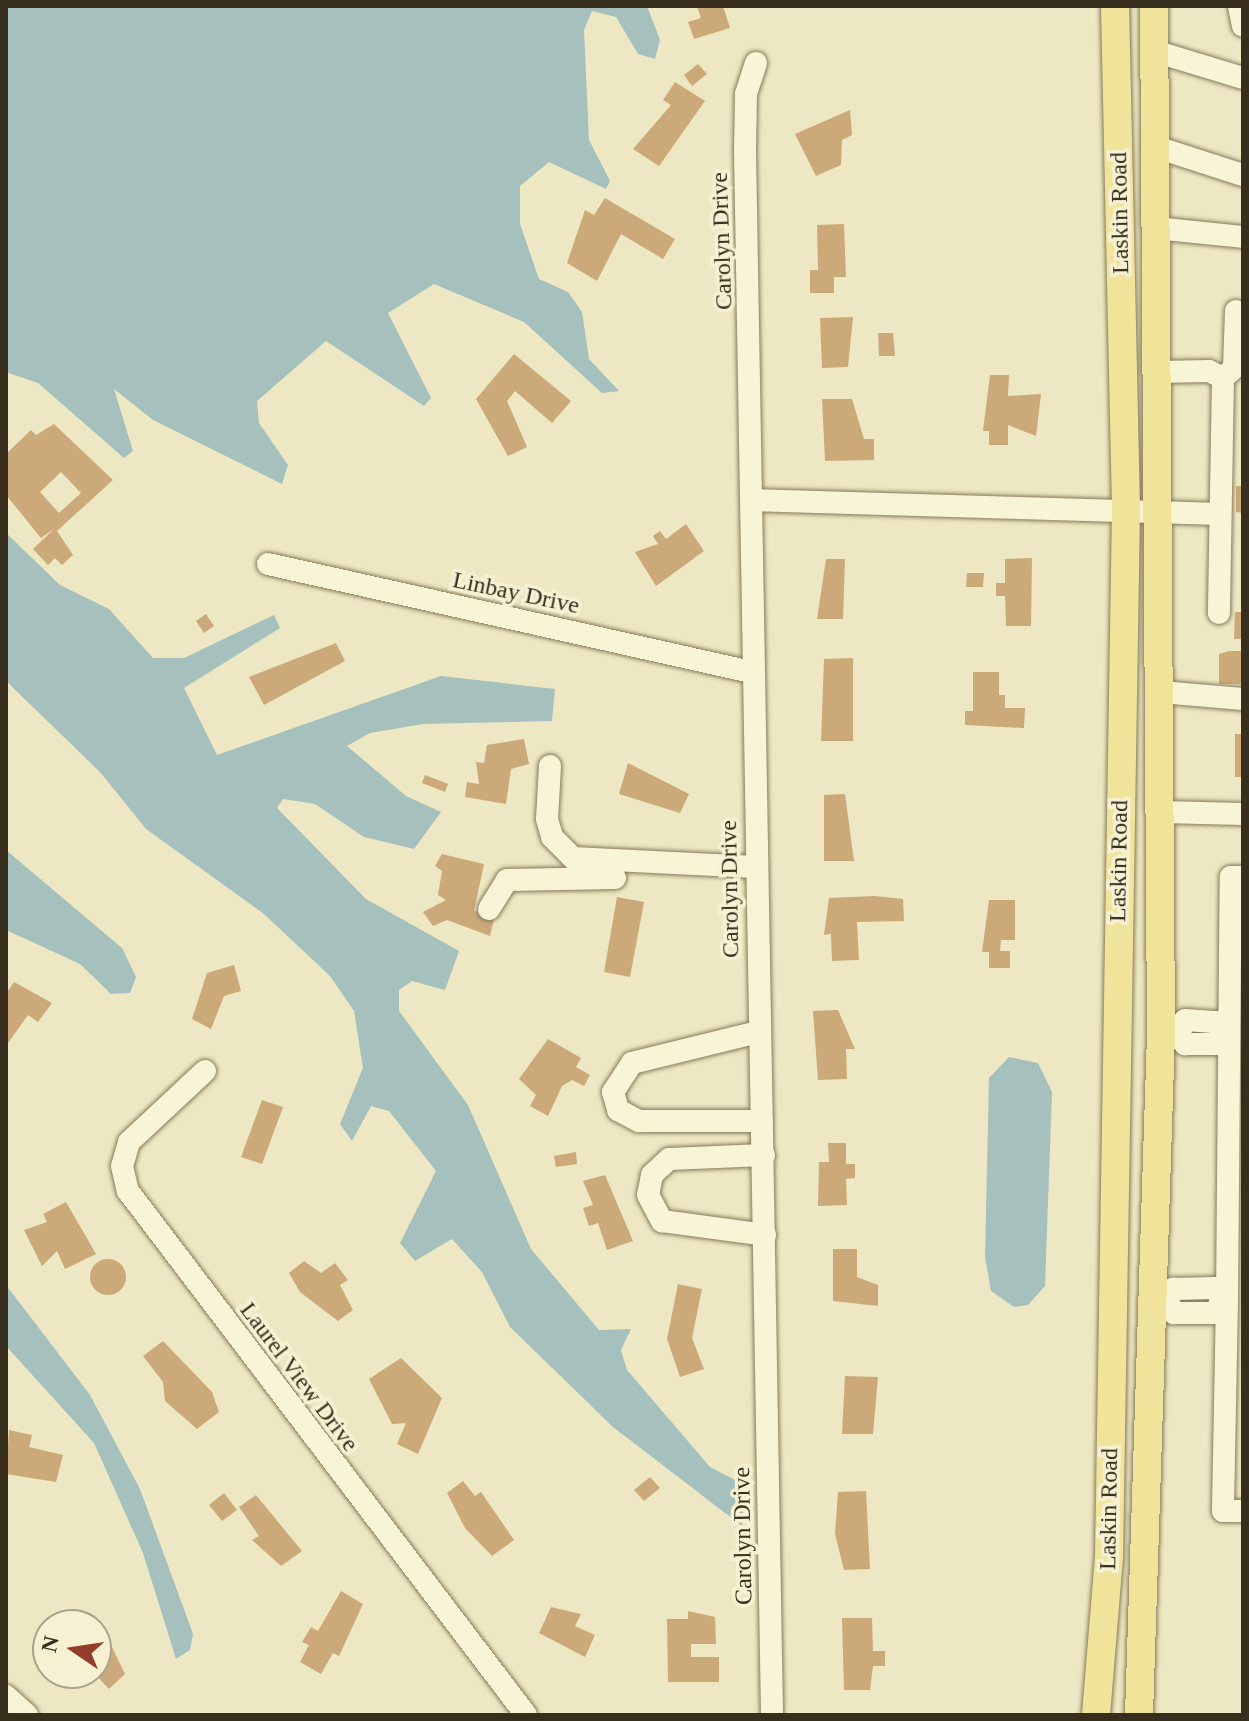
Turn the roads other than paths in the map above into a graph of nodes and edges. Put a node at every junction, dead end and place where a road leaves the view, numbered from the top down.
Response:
1 (1115, 6) edge
2 (1154, 6) edge
3 (1239, 6) edge
4 (1243, 26) edge
5 (1154, 51) junction
6 (756, 63) dead end
7 (1243, 78) edge
8 (1153, 146) junction
9 (1243, 175) edge
10 (1155, 228) junction
11 (1243, 237) edge
12 (1236, 311) dead end
13 (1159, 372) junction
14 (1223, 378) junction
15 (752, 500) junction
16 (1126, 509) junction
17 (1162, 510) junction
18 (1219, 514) junction
19 (268, 564) dead end
20 (1219, 613) dead end
21 (753, 672) junction
22 (1161, 692) junction
23 (1243, 699) edge
24 (550, 766) dead end
25 (1161, 812) junction
26 (1243, 814) edge
27 (755, 867) junction
28 (1243, 877) edge
29 (489, 909) dead end
30 (758, 1032) junction
31 (1226, 1032) junction
32 (1170, 1033) junction
33 (1116, 1034) junction
34 (205, 1071) dead end
35 (762, 1121) junction
36 (764, 1155) junction
37 (765, 1235) junction
38 (1161, 1300) junction
39 (1224, 1300) junction
40 (1243, 1511) edge
41 (6, 1696) edge
42 (27, 1715) edge
43 (526, 1715) edge
44 (772, 1715) edge
45 (1096, 1715) edge
46 (1139, 1715) edge

1 - 16 main road, Laskin Road
2 - 5 main road, Laskin Road
3 - 4 street
5 - 7 street
5 - 8 main road, Laskin Road
6 - 15 street, Carolyn Drive
8 - 9 street
8 - 10 main road, Laskin Road
10 - 11 street
10 - 13 main road, Laskin Road
12 - 14 street
13 - 14 street
13 - 17 main road, Laskin Road
14 - 18 street
15 - 16 street
15 - 21 street, Carolyn Drive
16 - 17 street
16 - 33 main road, Laskin Road
17 - 18 street
17 - 22 main road, Laskin Road
18 - 20 street
19 - 21 street, Linbay Drive
21 - 27 street, Carolyn Drive
22 - 23 street
22 - 25 main road, Laskin Road
24 - 27 street
25 - 26 street
25 - 32 main road, Laskin Road
27 - 29 street
27 - 30 street, Carolyn Drive
28 - 31 street
30 - 35 street, Carolyn Drive
30 - 35 street
31 - 32 street
31 - 39 street
32 - 33 main road
32 - 38 main road, Laskin Road
33 - 45 main road, Laskin Road
34 - 43 street, Laurel View Drive
35 - 36 street, Carolyn Drive
36 - 37 street, Carolyn Drive
36 - 37 street
37 - 44 street, Carolyn Drive
38 - 39 street
38 - 46 main road, Laskin Road
39 - 40 street
41 - 42 street

